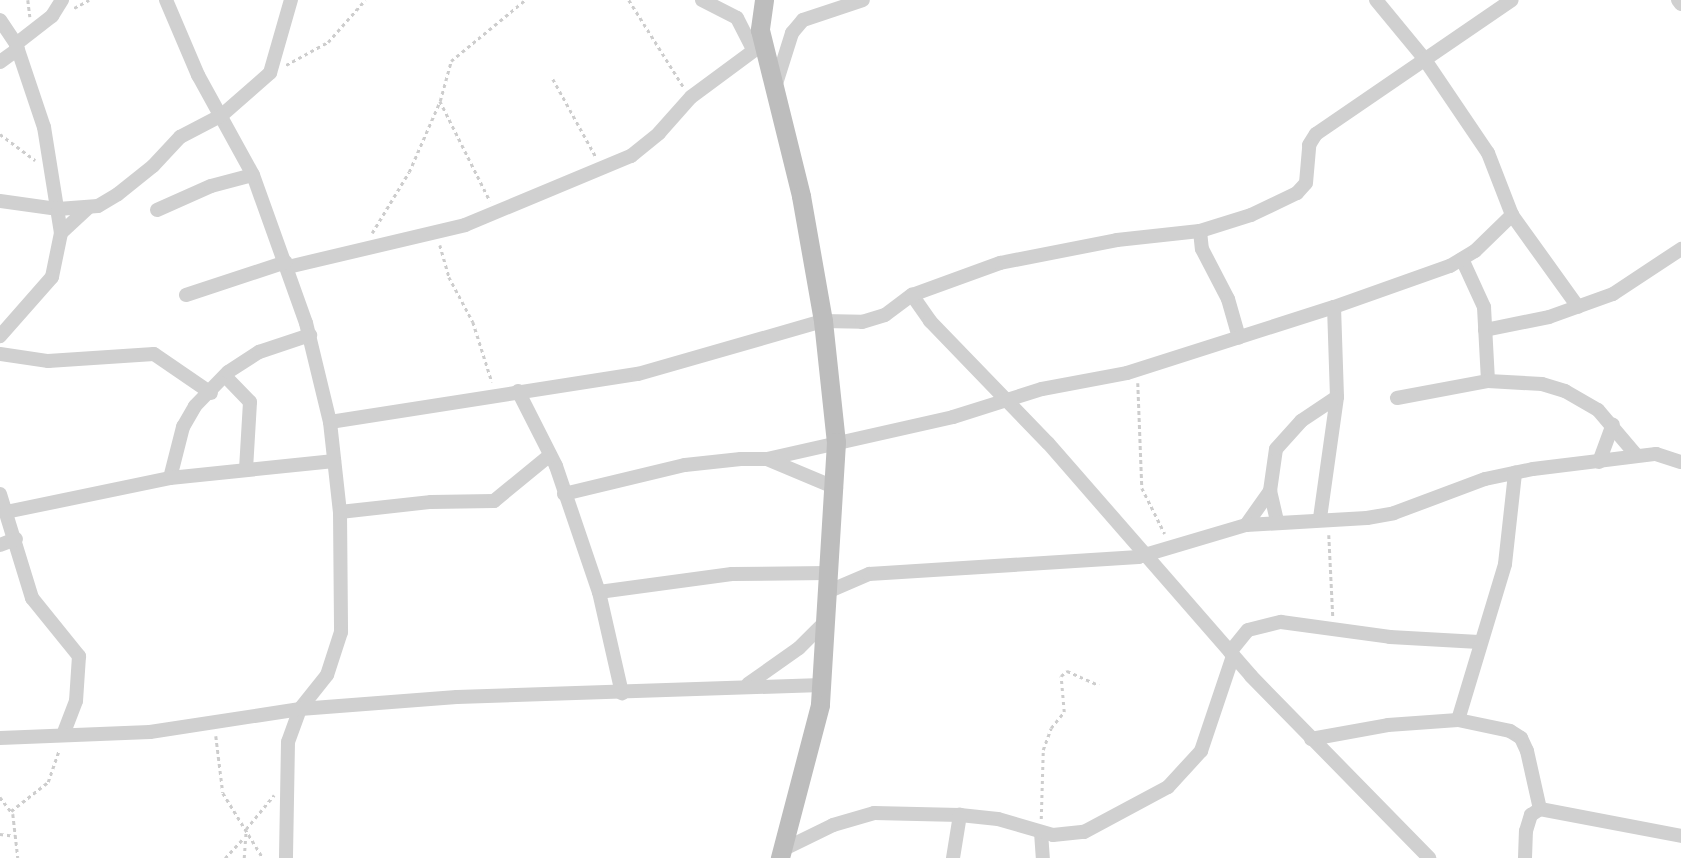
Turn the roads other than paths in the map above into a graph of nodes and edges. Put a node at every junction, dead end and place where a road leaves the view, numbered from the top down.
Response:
1 (62, 0) edge
2 (166, 0) edge
3 (291, 0) edge
4 (702, 0) edge
5 (764, 0) edge
6 (863, 0) edge
7 (1376, 0) edge
8 (1512, 0) edge
9 (0, 20) edge
10 (17, 46) junction
11 (759, 46) junction
12 (1423, 57) junction
13 (0, 62) edge
14 (775, 88) junction
15 (222, 115) junction
16 (253, 175) junction
17 (0, 201) edge
18 (89, 207) junction
19 (58, 209) junction
20 (157, 210) dead end
21 (1512, 215) junction
22 (1200, 231) junction
23 (61, 233) junction
24 (1681, 249) edge
25 (1462, 259) junction
26 (287, 264) junction
27 (186, 295) dead end
28 (912, 295) junction
29 (1334, 307) junction
30 (1578, 307) junction
31 (823, 321) junction
32 (1486, 331) junction
33 (310, 335) junction
34 (0, 336) edge
35 (1238, 337) junction
36 (0, 354) edge
37 (225, 376) junction
38 (1488, 381) junction
39 (518, 391) junction
40 (211, 393) junction
41 (1337, 397) junction
42 (1396, 398) dead end
43 (1006, 404) junction
44 (330, 422) junction
45 (1613, 424) junction
46 (836, 442) junction
47 (550, 455) junction
48 (1637, 456) junction
49 (767, 459) junction
50 (334, 461) junction
51 (1599, 462) junction
52 (1681, 462) edge
53 (246, 470) junction
54 (1515, 473) junction
55 (170, 478) junction
56 (836, 488) junction
57 (1270, 491) junction
58 (0, 494) edge
59 (564, 494) junction
60 (6, 512) junction
61 (340, 512) junction
62 (1322, 518) junction
63 (1277, 521) junction
64 (1246, 525) junction
65 (16, 539) junction
66 (0, 545) edge
67 (1148, 555) junction
68 (829, 575) junction
69 (855, 578) junction
70 (599, 592) junction
71 (825, 622) junction
72 (1479, 642) junction
73 (1232, 654) junction
74 (1251, 676) junction
75 (1224, 679) junction
76 (748, 684) junction
77 (822, 685) junction
78 (622, 693) junction
79 (300, 709) junction
80 (1458, 720) junction
81 (64, 733) junction
82 (0, 738) edge
83 (1311, 739) junction
84 (1539, 808) junction
85 (960, 815) junction
86 (1041, 832) junction
87 (1681, 836) edge
88 (781, 854) edge
89 (286, 858) edge
90 (953, 858) edge
91 (1043, 858) edge
92 (1429, 858) edge
93 (1525, 858) edge

1 - 10 street
2 - 15 street
3 - 15 street
4 - 11 street
5 - 11 street
6 - 14 street
7 - 12 street
8 - 12 street
9 - 10 street
10 - 13 street
10 - 19 street
11 - 14 street
11 - 26 street
12 - 21 street
12 - 22 street
14 - 31 street
15 - 16 street
15 - 18 street
16 - 20 street
16 - 26 street
17 - 19 street
18 - 19 street
18 - 23 street
19 - 23 street
21 - 25 street
21 - 30 street
22 - 28 street
22 - 35 street
23 - 34 street
24 - 30 street
25 - 29 street
25 - 32 street
26 - 27 street
26 - 33 street
28 - 31 street
28 - 43 street
29 - 35 street
29 - 41 street
30 - 32 street
31 - 39 street
31 - 46 street
32 - 38 street
33 - 37 street
33 - 44 street
35 - 43 street
36 - 40 street
37 - 40 street
37 - 53 street
38 - 42 street
38 - 45 street
39 - 44 street
39 - 47 street
40 - 55 street
41 - 57 street
41 - 62 street
43 - 46 street
43 - 67 street
44 - 50 street
45 - 48 street
45 - 51 street
46 - 49 street
46 - 56 street
47 - 59 street
47 - 61 street
48 - 51 street
48 - 52 street
49 - 56 street
49 - 59 street
50 - 53 street
50 - 61 street
51 - 54 street
53 - 55 street
54 - 62 street
54 - 72 street
55 - 60 street
56 - 68 street
57 - 63 street
57 - 64 street
58 - 60 street
59 - 70 street
60 - 65 street
61 - 79 street
62 - 63 street
63 - 64 street
64 - 67 street
65 - 66 street
65 - 81 street
67 - 69 street
67 - 73 street
68 - 69 street
68 - 69 street
68 - 70 street
68 - 71 street
70 - 78 street
71 - 76 street
71 - 77 street
72 - 73 street
72 - 80 street
73 - 74 street
73 - 75 street
74 - 75 street
74 - 83 street
75 - 86 street
76 - 77 street
76 - 78 street
77 - 88 street
78 - 79 street
79 - 81 street
79 - 89 street
80 - 83 street
80 - 84 street
81 - 82 street
83 - 92 street
84 - 87 street
84 - 93 street
85 - 86 street
85 - 88 street
85 - 90 street
86 - 91 street

